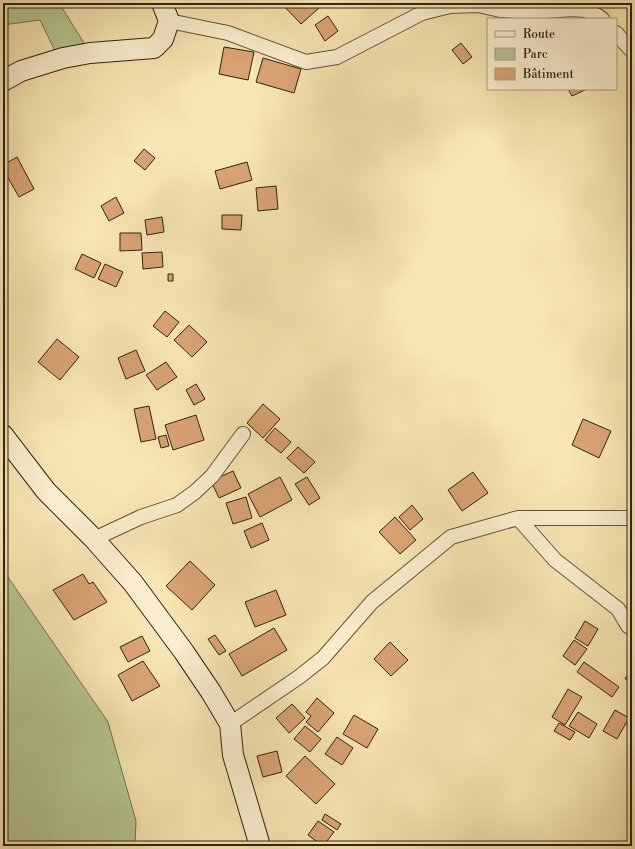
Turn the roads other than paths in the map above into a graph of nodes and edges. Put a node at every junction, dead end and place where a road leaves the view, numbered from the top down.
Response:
1 (165, 12) edge
2 (601, 18) edge
3 (617, 35) edge
4 (632, 51) edge
5 (3, 81) edge
6 (243, 434) dead end
7 (3, 435) edge
8 (518, 518) junction
9 (632, 518) edge
10 (94, 539) junction
11 (632, 628) edge
12 (230, 724) junction
13 (260, 846) edge

1 - 2 street
1 - 5 street
3 - 4 street
6 - 10 street
7 - 10 street
8 - 9 street
8 - 11 street
8 - 12 street
10 - 12 street
12 - 13 street

